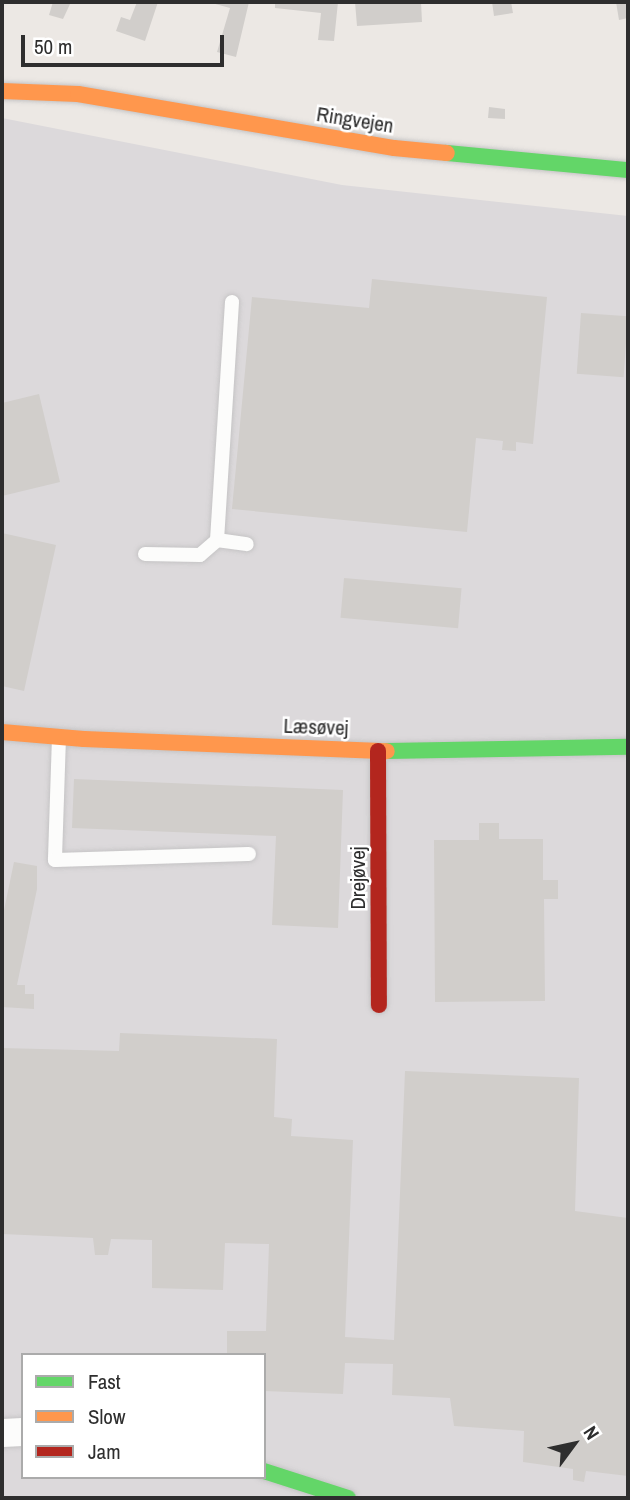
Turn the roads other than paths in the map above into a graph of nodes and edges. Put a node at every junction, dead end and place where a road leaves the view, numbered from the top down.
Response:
1 (27, 76) dead end
2 (2, 92) edge
3 (78, 94) junction
4 (628, 170) edge
5 (232, 302) dead end
6 (217, 540) junction
7 (247, 544) dead end
8 (145, 554) dead end
9 (2, 732) edge
10 (60, 737) junction
11 (628, 747) edge
12 (379, 751) junction
13 (249, 854) dead end
14 (379, 1005) dead end
15 (21, 1432) edge
16 (2, 1433) edge
17 (266, 1472) edge
18 (348, 1498) edge

1 - 3 street, Ringvejen
2 - 3 street, Ringvejen
3 - 4 street, Ringvejen
5 - 6 lane
6 - 7 lane
6 - 8 lane
9 - 10 street, Læsøvej
10 - 12 street, Læsøvej
10 - 13 lane
11 - 12 street, Læsøvej
12 - 14 street, Drejøvej
15 - 16 street
17 - 18 street

